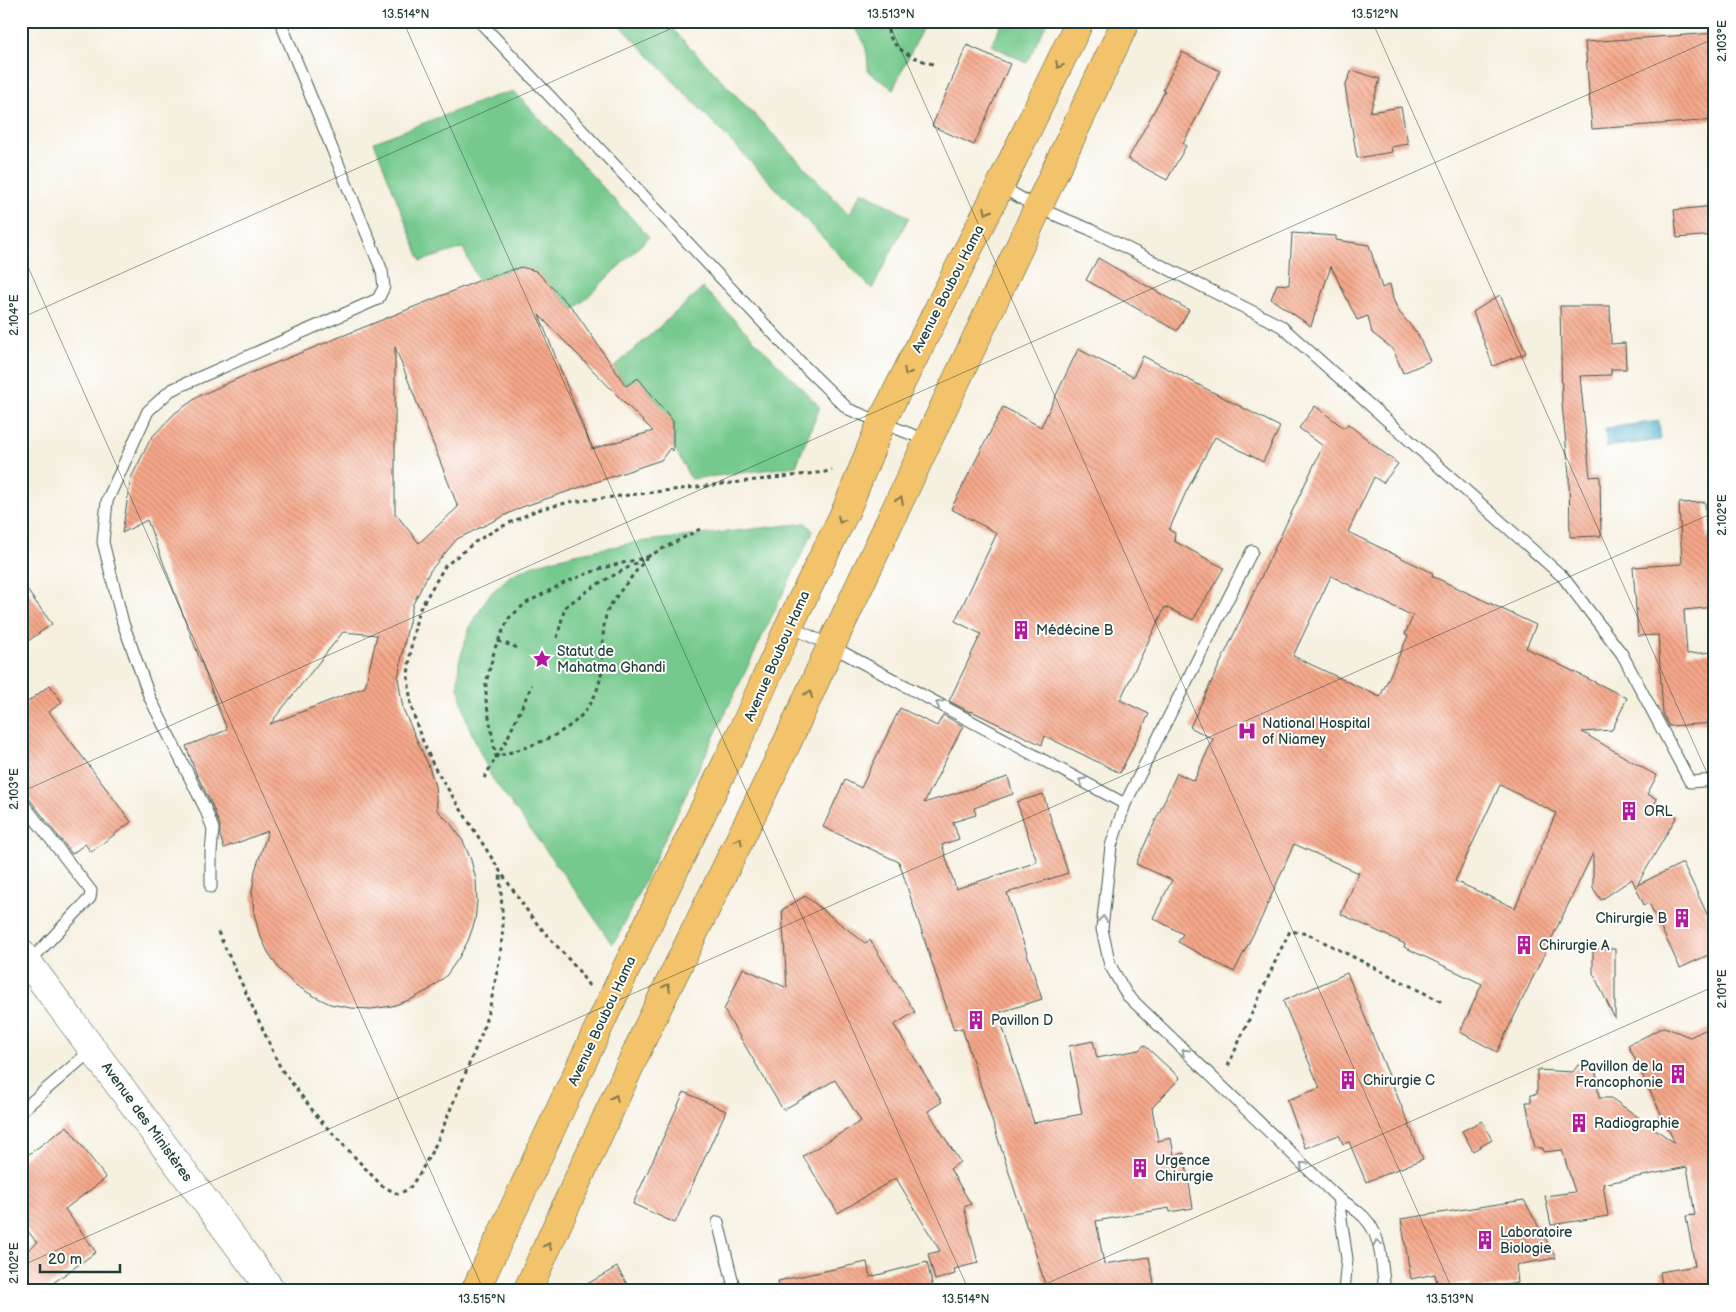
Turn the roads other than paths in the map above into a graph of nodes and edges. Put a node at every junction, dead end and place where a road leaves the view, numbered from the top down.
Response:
1 (280, 21) edge
2 (479, 21) edge
3 (1080, 21) edge
4 (1126, 21) edge
5 (1000, 186) junction
6 (1038, 208) junction
7 (882, 421) junction
8 (928, 441) junction
9 (1252, 551) dead end
10 (789, 626) junction
11 (831, 646) junction
12 (1715, 780) edge
13 (21, 801) edge
14 (1125, 804) junction
15 (211, 887) dead end
16 (25, 958) edge
17 (93, 1049) junction
18 (21, 1111) edge
19 (1338, 1198) junction
20 (718, 1222) dead end
21 (272, 1291) edge
22 (475, 1291) edge
23 (527, 1291) edge
24 (735, 1291) edge
25 (1344, 1291) edge
26 (1385, 1291) edge

1 - 15 lane
2 - 7 lane
3 -> 5 main road, Avenue Boubou Hama
4 - 6 main road
5 - 6 lane
5 -> 7 main road, Avenue Boubou Hama
6 - 8 main road
6 - 12 lane
7 - 8 lane
7 -> 10 main road, Avenue Boubou Hama
11 -> 8 main road
9 - 14 lane
10 - 11 lane
10 - 22 main road, Avenue Boubou Hama
14 -> 11 lane
23 -> 11 main road
13 - 16 lane
19 -> 14 lane
16 - 17 street, Avenue des Ministères
17 - 18 lane
17 - 21 street, Avenue des Ministères
19 - 25 lane
26 -> 19 lane
20 - 24 lane

